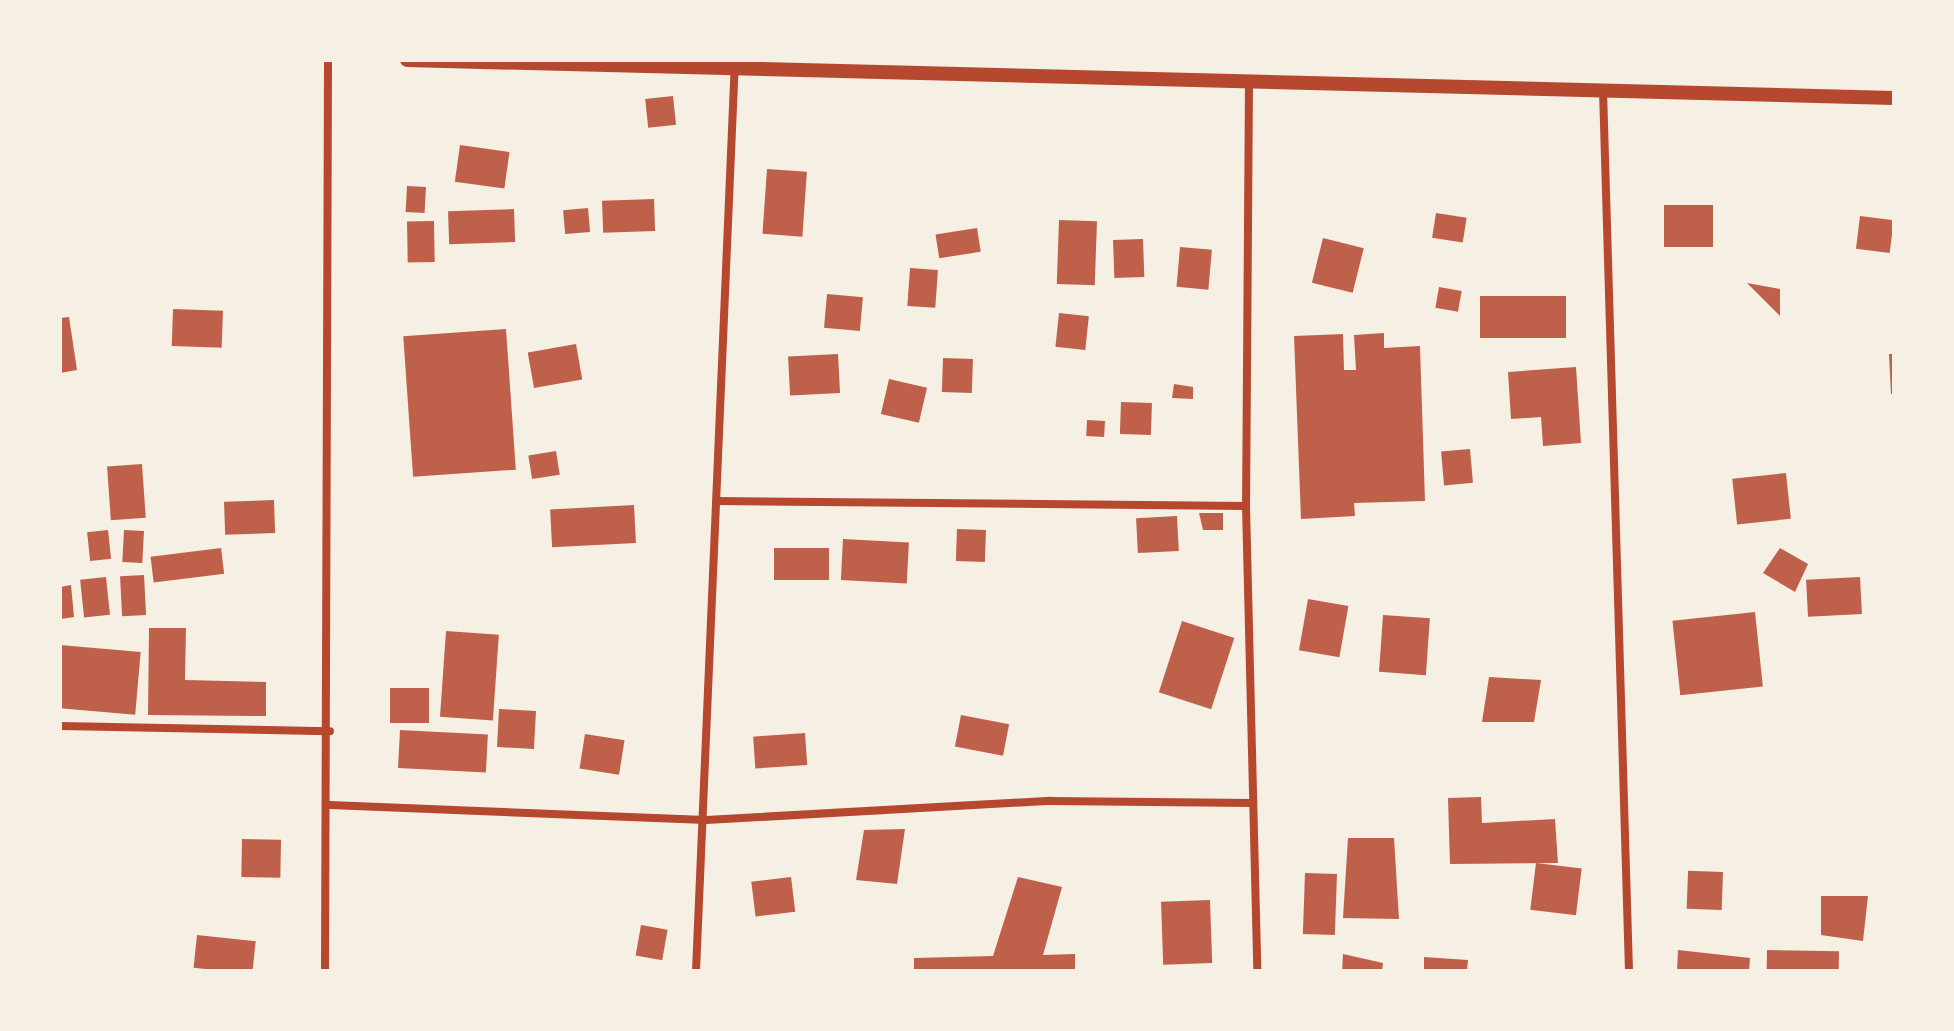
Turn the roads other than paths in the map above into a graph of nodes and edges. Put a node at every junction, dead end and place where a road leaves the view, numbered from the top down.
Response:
1 (328, 60) edge
2 (407, 60) edge
3 (735, 64) edge
4 (1249, 82) junction
5 (1603, 90) junction
6 (1894, 98) edge
7 (718, 501) junction
8 (1246, 506) junction
9 (60, 726) edge
10 (330, 731) junction
11 (1252, 803) junction
12 (330, 805) junction
13 (706, 820) junction
14 (325, 971) edge
15 (696, 971) edge
16 (1257, 971) edge
17 (1629, 971) edge

1 - 10 street
2 - 3 street
3 - 4 street
3 - 7 street
4 - 5 street
4 - 8 street
5 - 6 street
5 - 17 street
7 - 8 street
7 - 13 street
8 - 11 street
9 - 10 street
10 - 12 street
11 - 13 street
11 - 16 street
12 - 13 street
12 - 14 street
13 - 15 street

